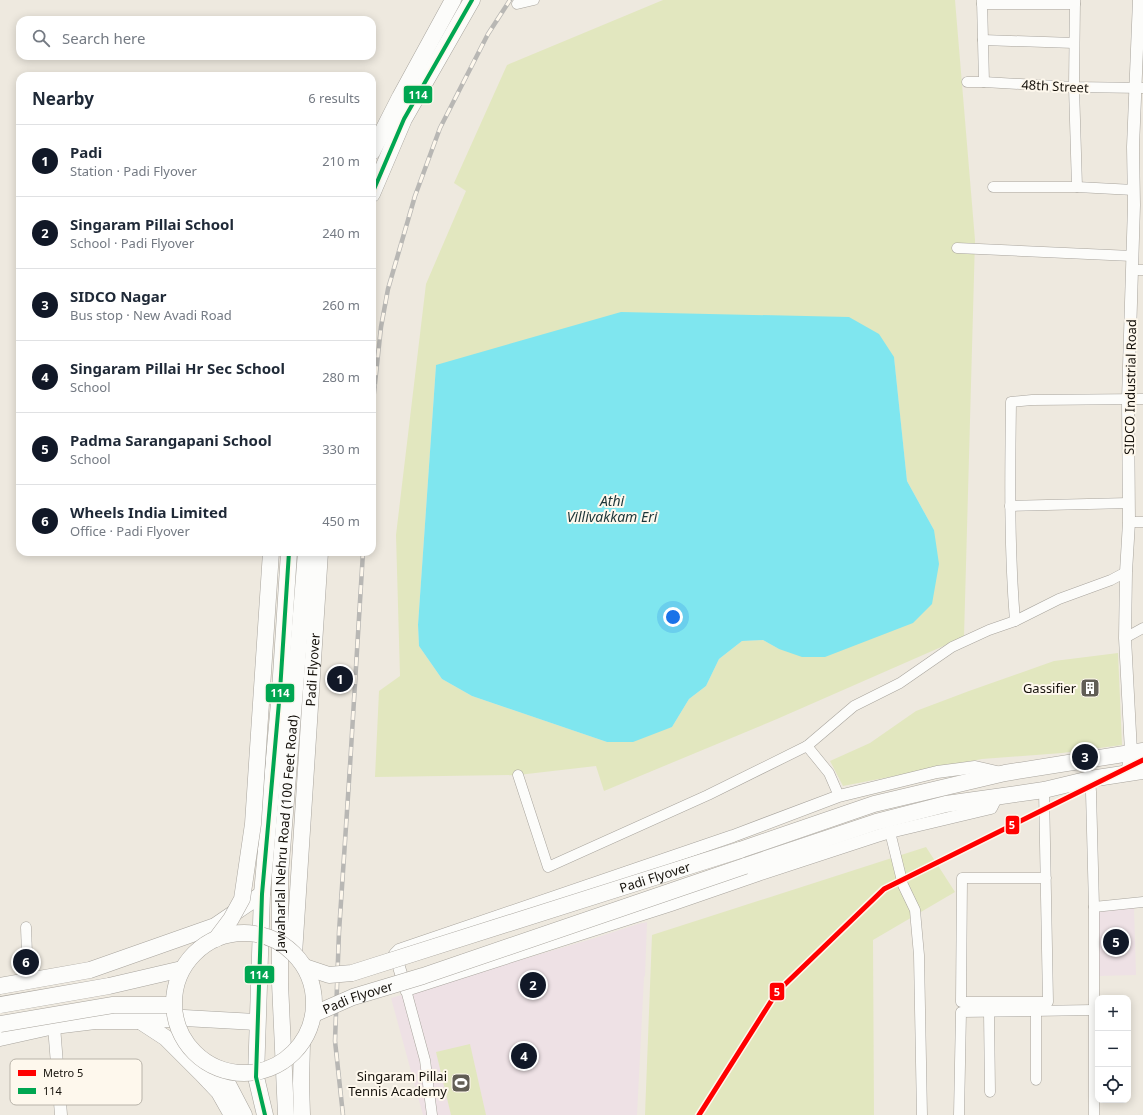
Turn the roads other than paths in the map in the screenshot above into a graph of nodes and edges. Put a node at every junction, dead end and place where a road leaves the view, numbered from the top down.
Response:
1 (453, 0) edge
2 (472, 0) edge
3 (534, 0) edge
4 (1139, 0) edge
5 (982, 2) edge
6 (1075, 2) edge
7 (517, 4) dead end
8 (1140, 28) edge
9 (983, 40) junction
10 (1074, 43) junction
11 (967, 82) dead end
12 (984, 82) junction
13 (1074, 87) junction
14 (1139, 88) edge
15 (376, 144) edge
16 (1138, 147) edge
17 (376, 185) edge
18 (993, 187) dead end
19 (1077, 187) junction
20 (1134, 190) junction
21 (1138, 206) edge
22 (957, 248) dead end
23 (1132, 256) junction
24 (1137, 270) edge
25 (1143, 399) edge
26 (1128, 400) junction
27 (1129, 503) junction
28 (1010, 506) junction
29 (1129, 522) junction
30 (1143, 522) edge
31 (271, 556) edge
32 (289, 556) edge
33 (306, 556) edge
34 (320, 556) edge
35 (1126, 572) junction
36 (1015, 621) junction
37 (1143, 628) edge
38 (1125, 638) junction
39 (807, 746) junction
40 (1137, 751) edge
41 (1143, 771) edge
42 (1005, 773) junction
43 (1127, 773) junction
44 (518, 775) dead end
45 (1090, 779) junction
46 (1044, 790) junction
47 (839, 796) junction
48 (997, 796) junction
49 (890, 832) junction
50 (1046, 878) junction
51 (262, 894) junction
52 (1143, 902) edge
53 (1094, 908) junction
54 (26, 927) dead end
55 (216, 939) junction
56 (294, 954) junction
57 (305, 967) junction
58 (182, 969) junction
59 (90, 970) junction
60 (28, 981) junction
61 (0, 986) edge
62 (406, 990) junction
63 (173, 1004) junction
64 (0, 1005) edge
65 (1094, 1010) junction
66 (989, 1012) junction
67 (1036, 1012) junction
68 (314, 1014) junction
69 (95, 1021) junction
70 (140, 1021) junction
71 (257, 1022) junction
72 (0, 1024) edge
73 (54, 1026) junction
74 (0, 1038) edge
75 (302, 1043) junction
76 (56, 1059) edge
77 (220, 1069) junction
78 (1036, 1080) dead end
79 (990, 1092) dead end
80 (59, 1105) edge
81 (60, 1115) edge
82 (232, 1115) edge
83 (244, 1115) edge
84 (264, 1115) edge
85 (286, 1115) edge
86 (302, 1115) edge
87 (432, 1115) edge
88 (922, 1115) edge
89 (958, 1115) edge
90 (1094, 1115) edge

1 - 15 main road
2 - 17 main road
3 - 7 street
4 - 8 street, SIDCO Industrial Road
5 - 6 street
5 - 9 street
6 - 10 street
8 - 14 street, SIDCO Industrial Road
9 - 10 street
9 - 12 street
10 - 13 street
11 - 12 street, 48th Street
12 - 13 street, 48th Street
13 - 14 street, 48th Street
13 - 19 street
14 - 16 street, SIDCO Industrial Road
16 - 20 street, SIDCO Industrial Road
18 - 19 street
19 - 20 street
20 - 21 street, SIDCO Industrial Road
21 - 23 street, SIDCO Industrial Road
22 - 23 street
23 - 24 street, SIDCO Industrial Road
24 - 26 street, SIDCO Industrial Road
25 - 26 street
26 - 27 street, SIDCO Industrial Road
26 - 28 street
27 - 28 street
27 - 29 street, SIDCO Industrial Road
28 - 36 street
29 - 30 street
29 - 35 street, SIDCO Industrial Road
31 - 55 main road, Padi Flyover, bridge
32 - 51 main road, Jawaharlal Nehru Road (100 Feet Road)
33 - 85 main road, Jawaharlal Nehru Road (100 Feet Road)
34 - 56 main road, Padi Flyover
35 - 36 street
35 - 38 street, SIDCO Industrial Road
36 - 39 street
37 - 38 street
38 - 40 street, SIDCO Industrial Road
39 - 44 street
39 - 47 street
40 - 42 main road, Padi Flyover
40 - 43 street, SIDCO Industrial Road
41 - 43 main road, Padi Flyover
42 - 47 street
42 - 57 main road, Padi Flyover, bridge
43 - 45 main road, Padi Flyover
45 - 46 main road, Padi Flyover
45 - 53 street
46 - 48 main road, Padi Flyover
46 - 50 street
47 - 62 street
48 - 49 street
48 - 68 main road, Padi Flyover, bridge
49 - 62 street
49 - 88 street
50 - 50 street
51 - 59 main road
51 - 71 main road, Jawaharlal Nehru Road (100 Feet Road)
52 - 53 street
53 - 65 street
54 - 60 street
55 - 56 main road, Padi Flyover, bridge
55 - 58 main road, Padi Flyover, bridge
56 - 57 main road, Padi Flyover, bridge
57 - 68 main road, Padi Flyover, bridge
58 - 63 main road, Padi Flyover, bridge
58 - 64 main road, bridge
59 - 60 main road
59 - 69 main road
60 - 61 main road
62 - 87 street
63 - 72 main road, bridge
63 - 77 main road, Padi Flyover, bridge
65 - 67 street
65 - 90 street
66 - 67 street
66 - 79 street
66 - 89 street
67 - 78 street
68 - 75 main road, Padi Flyover, bridge
69 - 70 main road
69 - 73 main road
70 - 71 main road
70 - 82 main road
71 - 84 main road, Jawaharlal Nehru Road (100 Feet Road)
73 - 74 main road
73 - 76 street
75 - 77 main road, Padi Flyover, bridge
75 - 86 main road, Padi Flyover
77 - 83 main road
80 - 81 street

